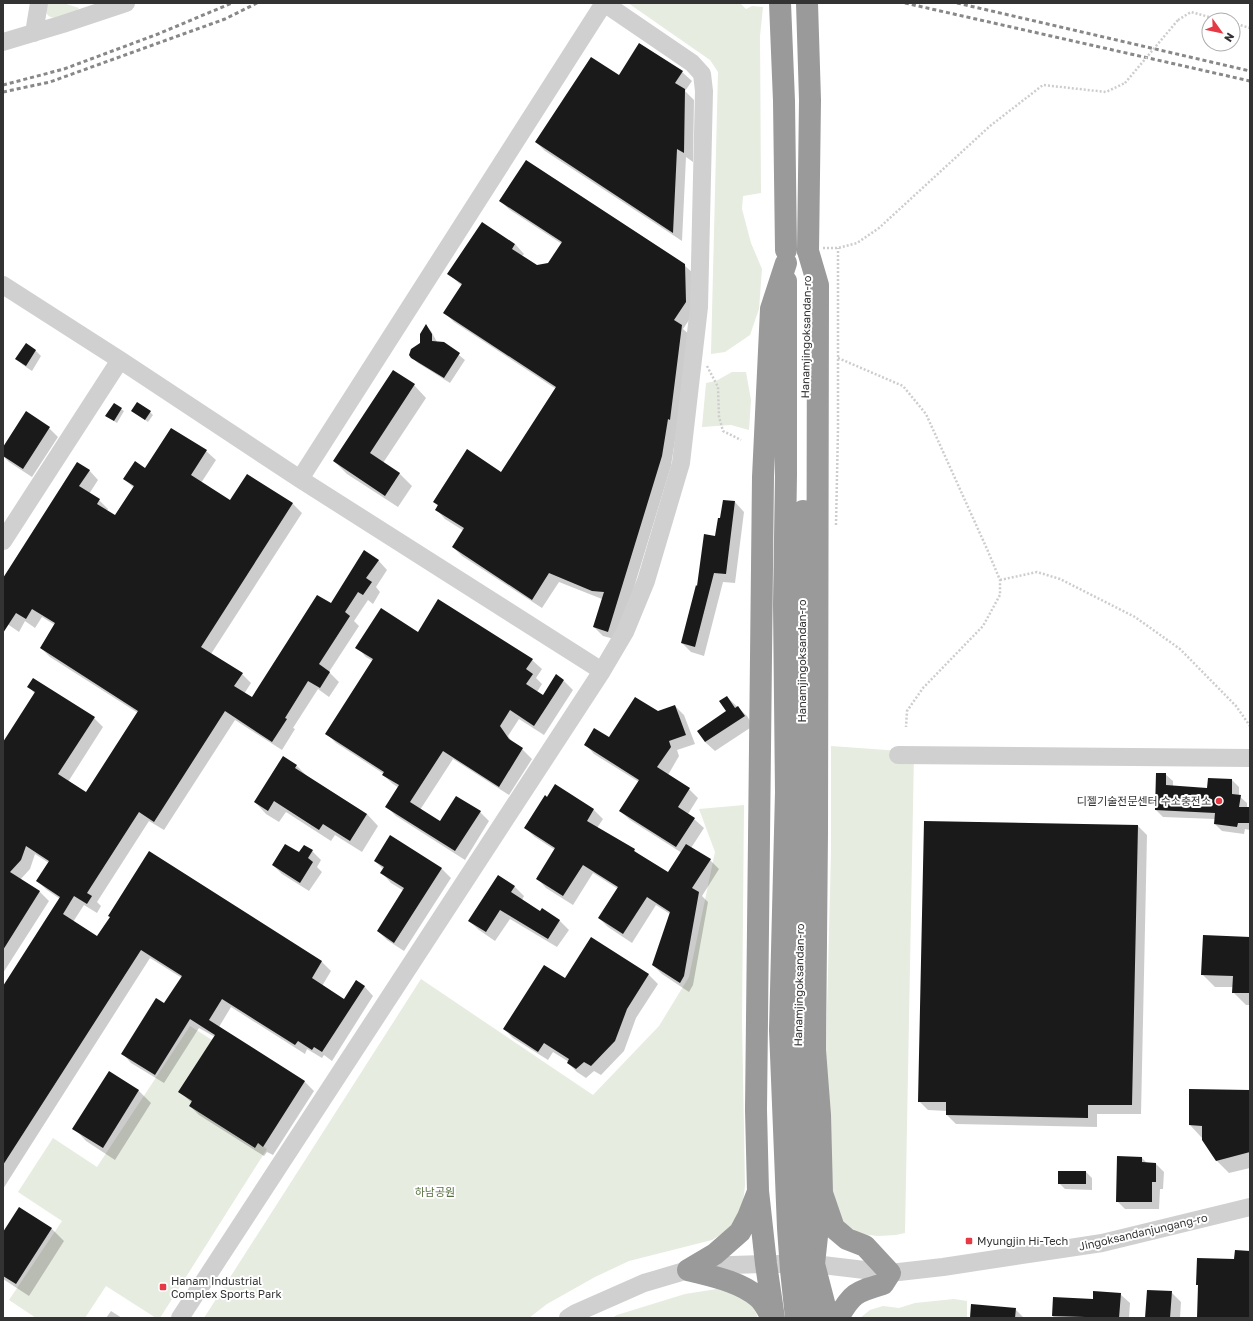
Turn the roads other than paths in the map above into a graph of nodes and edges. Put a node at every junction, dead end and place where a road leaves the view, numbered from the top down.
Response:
1 (39, 3) edge
2 (126, 3) edge
3 (603, 3) edge
4 (780, 3) edge
5 (807, 3) edge
6 (34, 33) junction
7 (3, 42) edge
8 (812, 249) junction
9 (786, 256) junction
10 (3, 285) edge
11 (120, 360) junction
12 (300, 479) junction
13 (3, 541) edge
14 (602, 671) junction
15 (898, 755) dead end
16 (1250, 758) edge
17 (794, 792) junction
18 (758, 1191) junction
19 (822, 1193) junction
20 (1250, 1207) edge
21 (766, 1264) junction
22 (814, 1264) junction
23 (688, 1270) junction
24 (890, 1273) junction
25 (180, 1318) edge
26 (568, 1318) edge
27 (773, 1318) edge
28 (796, 1318) edge
29 (813, 1318) edge
30 (828, 1318) edge
31 (838, 1318) edge

1 - 6 street
2 - 6 street
3 - 12 street
3 - 14 street
4 - 9 highway, Hanamjingoksandan-ro, bridge
5 - 8 highway, Hanamjingoksandan-ro, bridge
6 - 7 street
8 - 17 highway, Hanamjingoksandan-ro
8 - 19 highway
9 - 17 highway, Hanamjingoksandan-ro
9 - 18 highway
10 - 11 street
11 - 12 street
11 - 13 street
12 - 14 street
14 - 25 street
15 - 16 street
17 - 28 highway, Hanamjingoksandan-ro, bridge
17 - 29 highway, Hanamjingoksandan-ro, bridge
18 - 21 highway
18 - 23 highway
19 - 22 highway
19 - 24 highway
20 - 24 street, Jingoksandanjungang-ro
21 - 22 street, Jingoksandanjungang-ro
21 - 23 street, Jingoksandanjungang-ro
21 - 27 highway
22 - 24 street, Jingoksandanjungang-ro
22 - 30 highway
23 - 26 street, Jingoksandanjungang-ro
23 - 27 highway
24 - 31 highway

